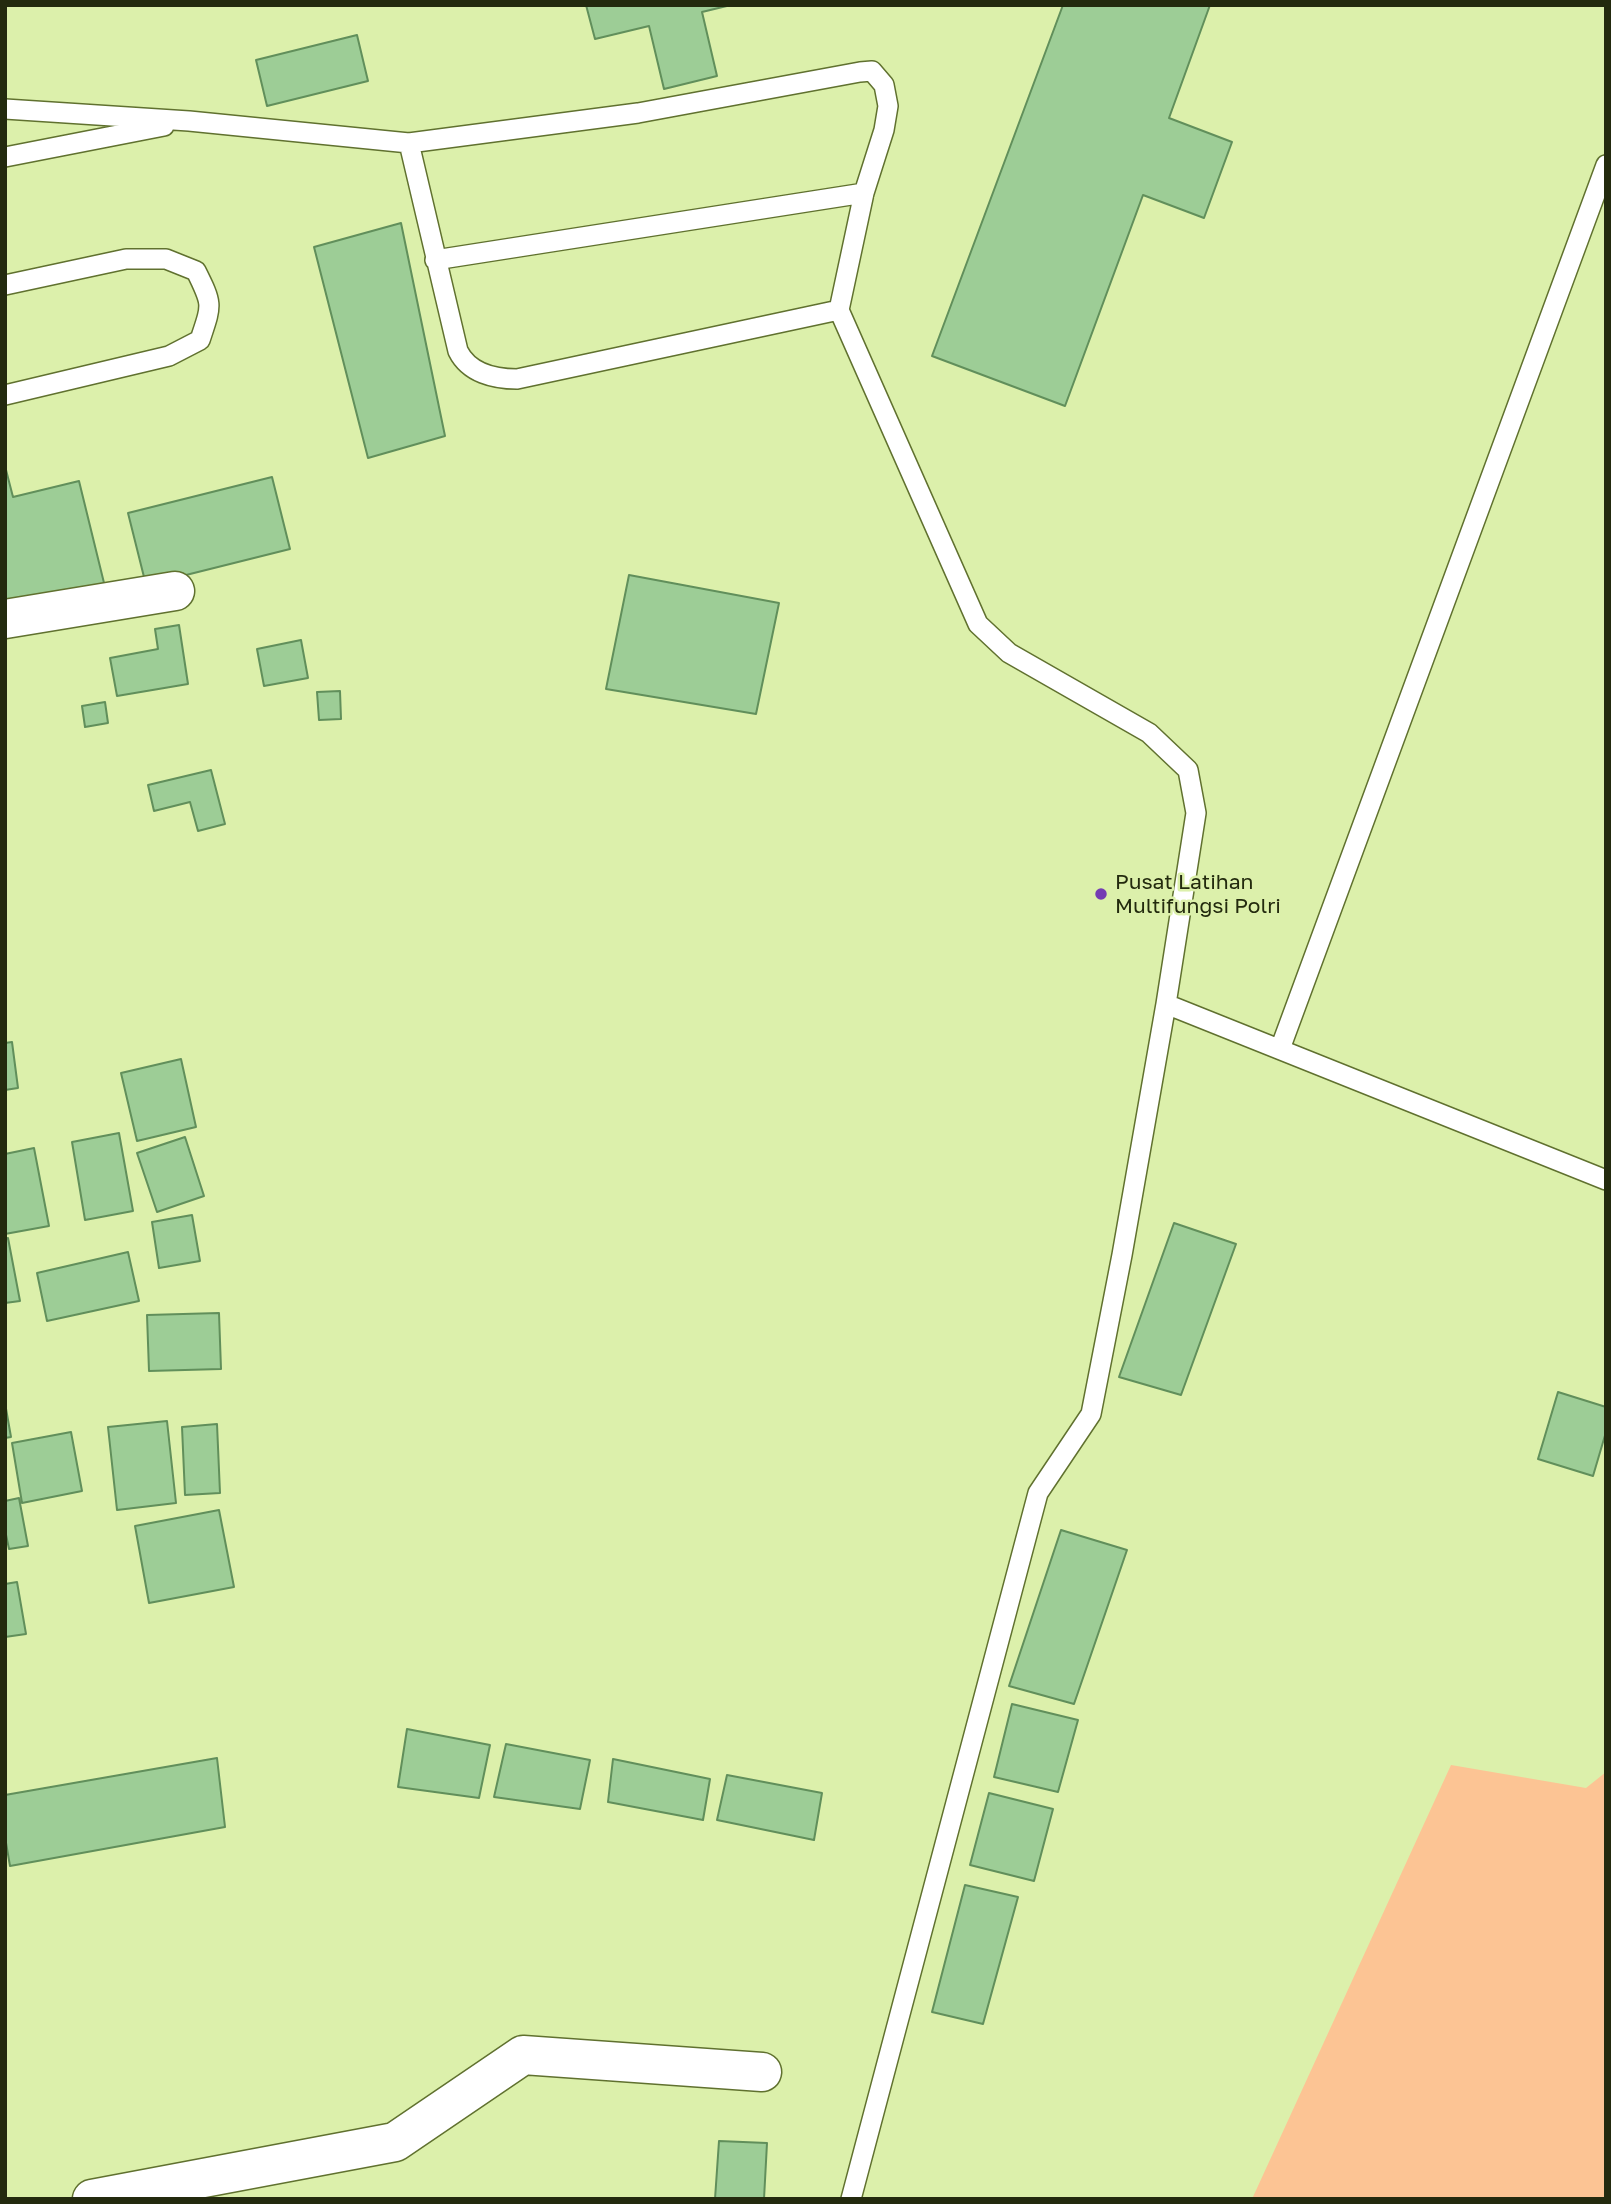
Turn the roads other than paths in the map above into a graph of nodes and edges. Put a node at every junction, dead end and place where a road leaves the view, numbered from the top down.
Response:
1 (5, 109) edge
2 (189, 121) junction
3 (409, 143) junction
4 (5, 157) edge
5 (1606, 164) edge
6 (864, 193) junction
7 (435, 260) junction
8 (5, 285) edge
9 (839, 310) junction
10 (5, 395) edge
11 (176, 590) dead end
12 (5, 620) edge
13 (1166, 1004) junction
14 (1280, 1049) junction
15 (1606, 1180) edge
16 (762, 2072) dead end
17 (92, 2199) edge
18 (851, 2199) edge

1 - 2 lane
2 - 3 lane
2 - 4 lane
3 - 6 lane
3 - 7 lane
5 - 14 lane
6 - 7 lane
6 - 9 lane
7 - 9 lane
8 - 10 lane
9 - 13 lane
11 - 12 street
13 - 14 lane
13 - 18 lane
14 - 15 lane
16 - 17 street

